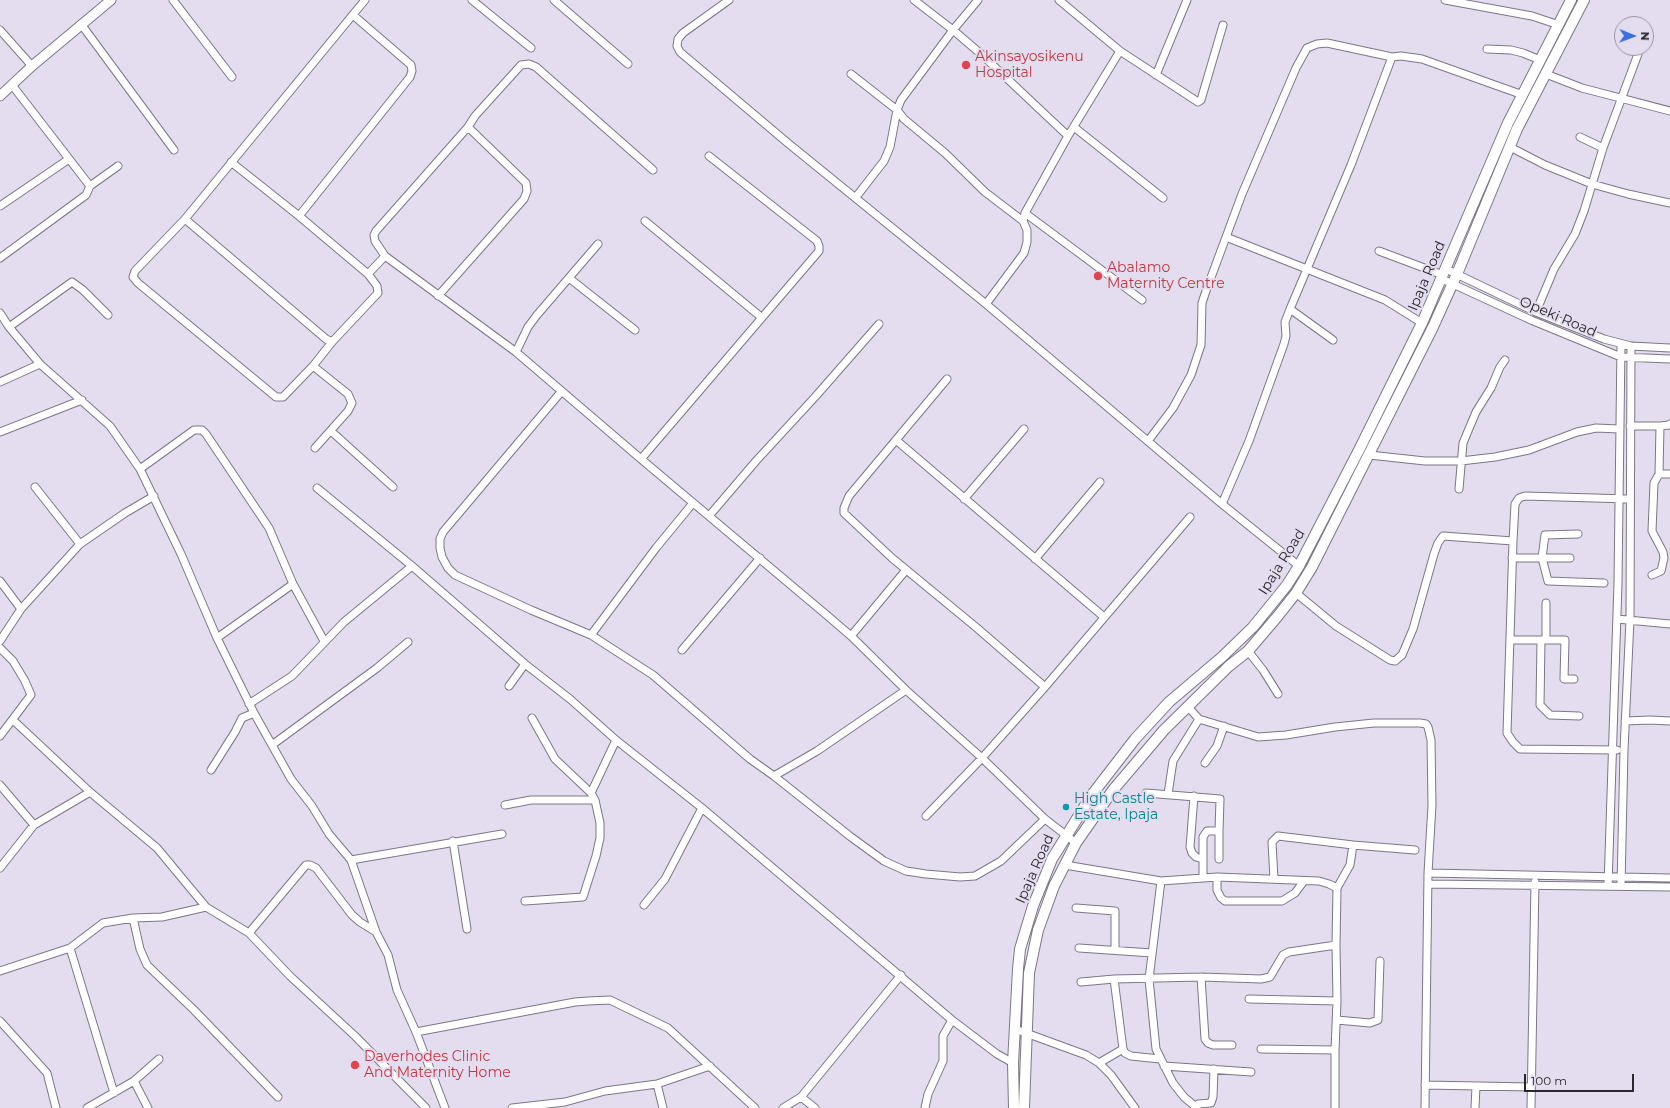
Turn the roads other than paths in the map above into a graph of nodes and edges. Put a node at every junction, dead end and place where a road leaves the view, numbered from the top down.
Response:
1 (111, 0) edge
2 (173, 0) edge
3 (365, 0) edge
4 (472, 0) edge
5 (554, 0) edge
6 (729, 0) edge
7 (914, 0) edge
8 (978, 0) edge
9 (1059, 0) edge
10 (1187, 0) edge
11 (1445, 0) edge
12 (1571, 0) edge
13 (1584, 0) edge
14 (353, 15) junction
15 (1561, 20) junction
16 (1573, 21) junction
17 (81, 24) junction
18 (1223, 25) dead end
19 (0, 30) edge
20 (953, 30) junction
21 (531, 48) dead end
22 (1488, 49) dead end
23 (1120, 51) junction
24 (1637, 56) edge
25 (1392, 57) junction
26 (1540, 60) junction
27 (628, 64) dead end
28 (32, 66) junction
29 (851, 74) dead end
30 (1546, 74) junction
31 (1156, 75) junction
32 (232, 77) dead end
33 (12, 85) junction
34 (1523, 95) junction
35 (0, 96) edge
36 (1623, 98) junction
37 (897, 110) junction
38 (1670, 111) edge
39 (468, 127) junction
40 (1074, 127) junction
41 (1068, 136) junction
42 (1580, 137) dead end
43 (1510, 147) junction
44 (1603, 148) junction
45 (174, 150) dead end
46 (709, 156) dead end
47 (69, 159) junction
48 (231, 162) junction
49 (118, 166) dead end
50 (653, 170) dead end
51 (1592, 184) junction
52 (90, 186) junction
53 (856, 198) junction
54 (1163, 198) dead end
55 (1670, 203) edge
56 (0, 206) edge
57 (1025, 213) junction
58 (299, 216) junction
59 (185, 218) junction
60 (646, 221) dead end
61 (1023, 221) junction
62 (1226, 237) junction
63 (598, 244) dead end
64 (1379, 251) dead end
65 (385, 256) junction
66 (0, 258) edge
67 (1307, 270) junction
68 (368, 274) junction
69 (1444, 274) junction
70 (1457, 274) junction
71 (569, 278) junction
72 (1453, 284) junction
73 (438, 296) junction
74 (1142, 300) dead end
75 (986, 304) junction
76 (1290, 309) junction
77 (1536, 312) junction
78 (0, 313) edge
79 (108, 315) dead end
80 (762, 316) junction
81 (1422, 323) junction
82 (879, 324) dead end
83 (9, 327) junction
84 (635, 330) dead end
85 (1333, 340) dead end
86 (332, 342) junction
87 (1621, 344) junction
88 (1631, 346) junction
89 (1670, 348) edge
90 (516, 352) junction
91 (1621, 357) junction
92 (1631, 358) junction
93 (1670, 359) edge
94 (1505, 360) dead end
95 (40, 364) junction
96 (313, 366) junction
97 (947, 379) dead end
98 (0, 382) edge
99 (561, 392) junction
100 (82, 400) junction
101 (1670, 424) edge
102 (1630, 426) junction
103 (1660, 426) junction
104 (1024, 429) dead end
105 (1619, 429) junction
106 (331, 431) junction
107 (0, 432) edge
108 (896, 440) junction
109 (1148, 441) junction
110 (315, 448) dead end
111 (1369, 455) junction
112 (641, 459) junction
113 (1461, 461) junction
114 (140, 469) junction
115 (1659, 474) junction
116 (1670, 474) edge
117 (1100, 482) dead end
118 (35, 487) dead end
119 (393, 487) dead end
120 (317, 488) dead end
121 (1459, 489) dead end
122 (154, 496) junction
123 (964, 499) junction
124 (1619, 499) junction
125 (1629, 499) junction
126 (693, 503) junction
127 (1222, 504) junction
128 (709, 516) junction
129 (1190, 518) dead end
130 (1578, 534) dead end
131 (1513, 541) junction
132 (80, 544) junction
133 (760, 558) junction
134 (1035, 558) junction
135 (1512, 558) junction
136 (1542, 558) junction
137 (1570, 558) dead end
138 (1667, 558) edge
139 (412, 566) junction
140 (1299, 566) junction
141 (906, 570) junction
142 (1652, 575) dead end
143 (0, 581) edge
144 (1604, 583) dead end
145 (293, 584) junction
146 (1296, 593) junction
147 (1546, 603) dead end
148 (21, 609) junction
149 (1104, 617) junction
150 (1617, 619) junction
151 (1630, 620) junction
152 (1670, 624) edge
153 (591, 635) junction
154 (851, 636) junction
155 (217, 638) junction
156 (1510, 640) junction
157 (1544, 640) junction
158 (0, 641) edge
159 (324, 641) junction
160 (408, 642) dead end
161 (0, 648) edge
162 (682, 650) dead end
163 (1248, 651) junction
164 (525, 664) junction
165 (1574, 679) dead end
166 (508, 686) dead end
167 (1045, 687) junction
168 (906, 690) junction
169 (1278, 694) dead end
170 (249, 704) junction
171 (1188, 707) junction
172 (254, 713) junction
173 (1579, 716) dead end
174 (532, 718) dead end
175 (1199, 718) junction
176 (13, 720) junction
177 (1625, 721) junction
178 (1670, 721) edge
179 (1224, 726) junction
180 (0, 736) edge
181 (616, 740) junction
182 (272, 745) junction
183 (1613, 750) junction
184 (1624, 750) junction
185 (982, 758) junction
186 (1205, 764) dead end
187 (211, 770) dead end
188 (774, 776) junction
189 (0, 785) edge
190 (90, 792) junction
191 (1146, 793) dead end
192 (1168, 794) junction
193 (1194, 796) junction
194 (593, 797) junction
195 (505, 805) dead end
196 (702, 808) junction
197 (926, 816) dead end
198 (1045, 820) junction
199 (34, 825) junction
200 (1219, 831) junction
201 (502, 834) dead end
202 (1066, 836) junction
203 (453, 841) junction
204 (1076, 843) junction
205 (1353, 845) junction
206 (1415, 850) dead end
207 (1219, 858) dead end
208 (1203, 859) junction
209 (351, 860) junction
210 (1065, 865) junction
211 (0, 868) edge
212 (1428, 873) junction
213 (1536, 876) junction
214 (1203, 877) junction
215 (1217, 877) junction
216 (1608, 877) junction
217 (1621, 877) junction
218 (1670, 878) edge
219 (1274, 879) junction
220 (1161, 881) junction
221 (1304, 881) junction
222 (1429, 884) junction
223 (1535, 886) junction
224 (1608, 886) junction
225 (1621, 886) junction
226 (1670, 887) edge
227 (1337, 888) junction
228 (525, 901) dead end
229 (644, 905) dead end
230 (206, 907) junction
231 (1076, 908) dead end
232 (133, 918) junction
233 (467, 929) dead end
234 (376, 932) junction
235 (249, 933) junction
236 (1336, 944) junction
237 (70, 948) junction
238 (1079, 948) dead end
239 (1115, 950) junction
240 (1152, 953) junction
241 (1380, 961) dead end
242 (0, 971) edge
243 (901, 975) junction
244 (1201, 977) junction
245 (1114, 979) junction
246 (1148, 979) junction
247 (1080, 982) dead end
248 (1249, 999) dead end
249 (1337, 1001) junction
250 (952, 1020) junction
251 (1337, 1020) junction
252 (0, 1021) edge
253 (1015, 1029) junction
254 (416, 1032) junction
255 (1026, 1032) junction
256 (1232, 1046) dead end
257 (1123, 1049) junction
258 (1261, 1049) dead end
259 (1335, 1050) junction
260 (159, 1059) dead end
261 (1160, 1059) junction
262 (1013, 1063) junction
263 (1099, 1063) junction
264 (710, 1066) junction
265 (1164, 1066) junction
266 (1214, 1069) junction
267 (1251, 1072) dead end
268 (134, 1081) junction
269 (657, 1084) junction
270 (1425, 1085) junction
271 (1476, 1086) junction
272 (1531, 1087) junction
273 (114, 1093) junction
274 (278, 1097) dead end
275 (801, 1097) junction
276 (566, 1105) edge
277 (56, 1108) edge
278 (88, 1108) edge
279 (148, 1108) edge
280 (426, 1108) edge
281 (445, 1108) edge
282 (512, 1108) edge
283 (663, 1108) edge
284 (755, 1108) edge
285 (783, 1108) edge
286 (815, 1108) edge
287 (925, 1108) edge
288 (1014, 1108) edge
289 (1024, 1108) edge
290 (1135, 1108) edge
291 (1196, 1108) edge
292 (1336, 1108) edge
293 (1425, 1108) edge
294 (1475, 1108) edge
295 (1531, 1108) edge

1 - 17 street
2 - 32 street
3 - 14 street
4 - 21 street
5 - 27 street
6 - 53 street
7 - 20 street
8 - 20 street
9 - 23 street
10 - 31 street
11 - 15 street
12 - 15 main road, Ipaja Road
13 - 16 main road, Ipaja Road
14 - 48 street
14 - 58 street
15 - 16 main road
15 - 26 main road, Ipaja Road
16 - 30 main road, Ipaja Road
17 - 28 street
17 - 45 street
18 - 31 street
19 - 28 street
20 - 37 street
20 - 41 street
22 - 26 street
23 - 31 street
23 - 40 street
24 - 36 street
25 - 34 street
25 - 62 street
25 - 67 street
26 - 34 main road, Ipaja Road
28 - 33 street
29 - 37 street
30 - 36 street
30 - 43 main road, Ipaja Road
33 - 35 street
33 - 47 street
34 - 69 main road, Ipaja Road
36 - 38 street
36 - 44 street
37 - 53 street
37 - 61 street
39 - 50 street
39 - 65 street
39 - 73 street
40 - 41 street
40 - 54 street
41 - 57 street
42 - 44 street
43 - 51 street
43 - 70 main road, Ipaja Road
44 - 51 street
46 - 80 street
47 - 52 street
47 - 56 street
48 - 58 street
48 - 59 street
49 - 52 street
51 - 55 street
51 - 77 street
52 - 66 street
53 - 75 street
57 - 61 street
57 - 74 street
58 - 68 street
59 - 86 street
59 - 96 street
60 - 80 street
61 - 75 street
62 - 67 street
62 - 109 street
63 - 71 street
64 - 69 street
65 - 68 street
65 - 73 street
67 - 76 street
67 - 81 street
68 - 86 street
69 - 70 street, Opeki Road
69 - 72 street, Opeki Road
69 - 81 main road, Ipaja Road
70 - 72 main road, Ipaja Road
70 - 77 street, Opeki Road
71 - 84 street
71 - 90 street
72 - 91 street, Opeki Road
72 - 111 main road, Ipaja Road
73 - 90 street
75 - 109 street
76 - 85 street
76 - 127 street
77 - 87 street, Opeki Road
78 - 83 street
79 - 83 street
80 - 112 street
81 - 140 main road, Ipaja Road
82 - 128 street
83 - 95 street
86 - 96 street
87 - 88 street, Opeki Road
87 - 91 street
88 - 89 street, Opeki Road
88 - 92 street
90 - 99 street
91 - 92 street, Opeki Road
91 - 105 street
92 - 93 street, Opeki Road
92 - 102 street
94 - 113 street
95 - 98 street
95 - 100 street
96 - 106 street
97 - 108 street
99 - 112 street
99 - 153 street
100 - 107 street
100 - 114 street
101 - 103 street
102 - 103 street
102 - 125 street
103 - 115 street
104 - 123 street
105 - 113 street
105 - 124 street
106 - 110 street
106 - 119 street
108 - 123 street
108 - 141 street
109 - 127 street
111 - 113 street
111 - 146 main road, Ipaja Road
112 - 126 street
113 - 121 street
114 - 122 street
114 - 145 street
115 - 116 street
115 - 138 street
117 - 134 street
118 - 132 street
120 - 139 street
122 - 132 street
122 - 155 street
123 - 134 street
124 - 125 street
124 - 131 street
124 - 150 street
125 - 151 street
126 - 128 street
126 - 153 street
127 - 140 street
128 - 133 street
129 - 149 street
130 - 136 street
131 - 135 street
131 - 146 street
132 - 148 street
133 - 154 street
133 - 162 street
134 - 149 street
135 - 136 street
135 - 156 street
136 - 137 street
136 - 144 street
138 - 142 street
139 - 159 street
139 - 164 street
140 - 202 main road, Ipaja Road
141 - 154 street
141 - 167 street
143 - 148 street
145 - 155 street
145 - 159 street
146 - 163 main road, Ipaja Road
147 - 157 street
148 - 158 street
149 - 167 street
150 - 151 street
150 - 183 street
151 - 152 street
151 - 177 street
153 - 188 street
154 - 168 street
155 - 170 street
156 - 157 street
156 - 183 street
157 - 165 street
157 - 173 street
159 - 170 street
160 - 182 street
161 - 176 street
163 - 169 street
163 - 171 main road, Ipaja Road
164 - 166 street
164 - 181 street
167 - 185 street
168 - 185 street
168 - 188 street
170 - 172 street
171 - 175 street
171 - 204 main road, Ipaja Road
172 - 182 street
172 - 187 street
174 - 194 street
175 - 179 street
175 - 192 street
176 - 180 street
176 - 190 street
177 - 178 street
177 - 184 street
179 - 186 street
179 - 212 street
181 - 194 street
181 - 196 street
182 - 209 street
183 - 184 street
183 - 216 street
184 - 217 street
185 - 197 street
185 - 198 street
188 - 198 street
189 - 199 street
190 - 199 street
190 - 230 street
191 - 192 street
192 - 193 street
193 - 200 street
193 - 208 street
194 - 195 street
194 - 228 street
196 - 229 street
196 - 243 street
198 - 202 street
199 - 211 street
200 - 207 street
200 - 208 street
201 - 203 street
202 - 204 street
202 - 253 main road, Ipaja Road
203 - 209 street
203 - 233 street
204 - 210 main road, Ipaja Road
205 - 206 street
205 - 219 street
205 - 227 street
208 - 214 street
209 - 234 street
210 - 220 street
210 - 255 main road, Ipaja Road
212 - 213 street
212 - 222 street
213 - 216 street
213 - 223 street
214 - 215 street
214 - 220 street
215 - 219 street
215 - 221 street
216 - 217 street
216 - 224 street
217 - 218 street
217 - 225 street
219 - 221 street
220 - 240 street
221 - 227 street
222 - 223 street
222 - 270 street
223 - 224 street
223 - 272 street
224 - 225 street
225 - 226 street
227 - 236 street
230 - 232 street
230 - 235 street
231 - 239 street
232 - 237 street
232 - 274 street
234 - 235 street
234 - 254 street
235 - 280 street
236 - 244 street
236 - 249 street
237 - 242 street
237 - 273 street
238 - 239 street
239 - 240 street
240 - 246 street
241 - 251 street
243 - 250 street
243 - 275 street
244 - 246 street
244 - 256 street
245 - 246 street
245 - 247 street
245 - 257 street
246 - 261 street
248 - 249 street
249 - 251 street
250 - 262 street
250 - 287 street
251 - 259 street
252 - 277 street
253 - 255 street
253 - 262 main road, Ipaja Road
254 - 264 street
254 - 281 street
255 - 263 street
255 - 289 main road, Ipaja Road
257 - 261 street
257 - 263 street
258 - 259 street
259 - 292 street
260 - 268 street
261 - 265 street
262 - 288 main road, Ipaja Road
263 - 290 street
264 - 269 street
264 - 284 street
265 - 266 street
265 - 291 street
266 - 267 street
266 - 291 street
268 - 273 street
268 - 279 street
269 - 276 street
269 - 283 street
270 - 271 street
270 - 293 street
271 - 272 street
271 - 294 street
272 - 295 street
273 - 278 street
275 - 285 street
275 - 286 street
276 - 282 street

